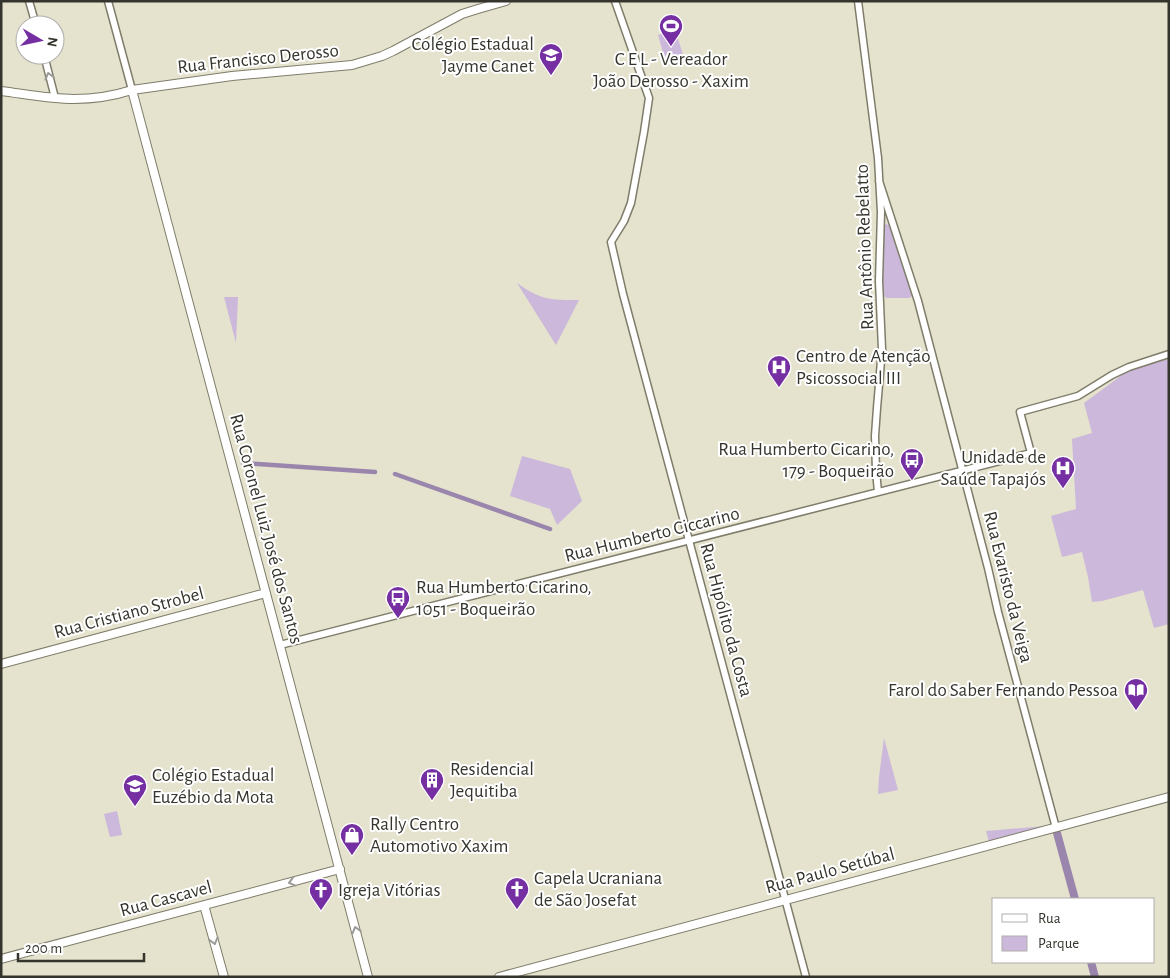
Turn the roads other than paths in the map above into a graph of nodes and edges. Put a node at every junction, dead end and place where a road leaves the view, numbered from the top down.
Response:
1 (29, 1) edge
2 (108, 1) edge
3 (506, 1) edge
4 (615, 1) edge
5 (858, 1) edge
6 (33, 15) edge
7 (47, 65) edge
8 (132, 90) junction
9 (1, 91) edge
10 (55, 98) junction
11 (880, 181) junction
12 (892, 221) junction
13 (881, 223) junction
14 (1169, 354) edge
15 (963, 470) junction
16 (878, 492) junction
17 (689, 540) junction
18 (266, 593) junction
19 (280, 645) junction
20 (1, 664) edge
21 (1169, 797) edge
22 (1056, 828) junction
23 (340, 869) junction
24 (785, 900) junction
25 (204, 905) junction
26 (1, 959) edge
27 (224, 977) edge
28 (368, 977) edge
29 (499, 977) edge
30 (806, 977) edge

1 - 6 street
2 - 8 street
3 - 8 main road, Rua Francisco Derosso
4 - 17 street, Rua Hipólito da Costa
5 - 11 street, Rua Antônio Rebelatto
10 -> 7 street
8 - 10 main road, Rua Francisco Derosso
8 - 18 main road, Rua Coronel Luiz José dos Santos
9 - 10 main road, Rua Francisco Derosso
11 - 12 street, Rua Evaristo da Veiga
11 - 13 street, Rua Antônio Rebelatto
12 - 13 street
12 - 15 street, Rua Evaristo da Veiga
13 - 16 street, Rua Antônio Rebelatto
14 - 15 street, Rua Humberto Ciccarino
15 - 16 street, Rua Humberto Ciccarino
15 - 22 street, Rua Evaristo da Veiga
16 - 17 street, Rua Humberto Ciccarino
17 - 19 street, Rua Humberto Ciccarino
17 - 24 street, Rua Hipólito da Costa
18 - 19 main road, Rua Coronel Luiz José dos Santos
18 - 20 main road, Rua Cristiano Strobel
19 - 23 main road, Rua Coronel Luiz José dos Santos
21 - 22 main road, Rua Paulo Setúbal
22 - 24 main road, Rua Paulo Setúbal
23 -> 25 main road, Rua Cascavel
28 -> 23 main road, Rua Coronel Luiz José dos Santos
24 - 29 main road, Rua Paulo Setúbal
24 - 30 street, Rua Hipólito da Costa
25 - 26 main road, Rua Cascavel
25 -> 27 main road

